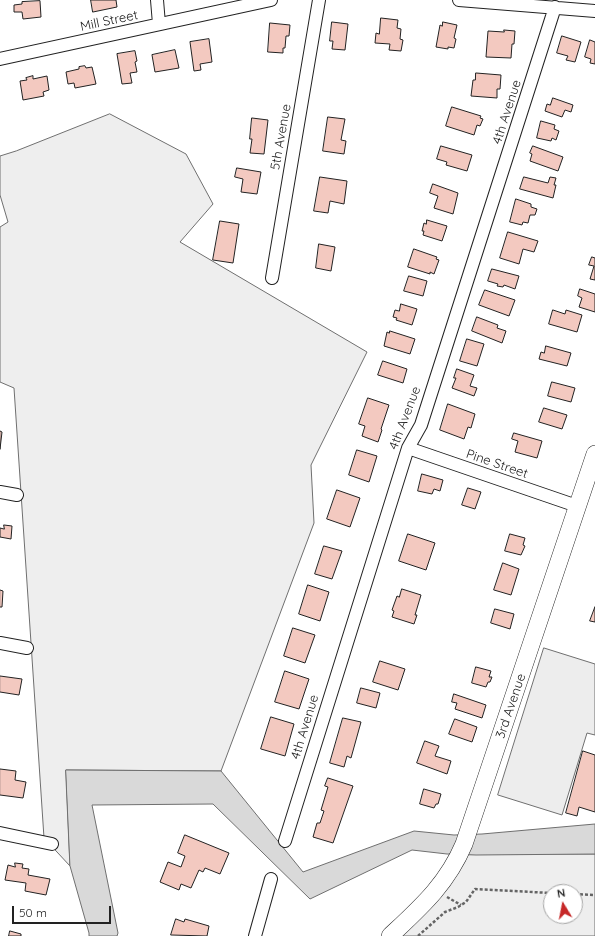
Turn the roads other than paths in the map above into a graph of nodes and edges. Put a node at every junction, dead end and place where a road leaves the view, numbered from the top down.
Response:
1 (157, 0) edge
2 (271, 0) edge
3 (319, 0) edge
4 (465, 0) edge
5 (555, 8) junction
6 (595, 11) edge
7 (159, 24) junction
8 (0, 59) edge
9 (272, 278) dead end
10 (408, 448) junction
11 (595, 454) edge
12 (0, 492) edge
13 (17, 495) dead end
14 (577, 506) junction
15 (0, 643) edge
16 (27, 648) dead end
17 (0, 832) edge
18 (285, 841) dead end
19 (52, 844) dead end
20 (270, 879) dead end
21 (254, 936) edge
22 (390, 936) edge

1 - 7 street
2 - 7 street, Mill Street
3 - 9 street, 5th Avenue
4 - 5 street
5 - 6 street
5 - 10 street, 4th Avenue
7 - 8 street, Mill Street
10 - 14 street, Pine Street
10 - 18 street, 4th Avenue
11 - 14 main road, 3rd Avenue
12 - 13 street
14 - 22 main road, 3rd Avenue
15 - 16 street
17 - 19 street
20 - 21 street

